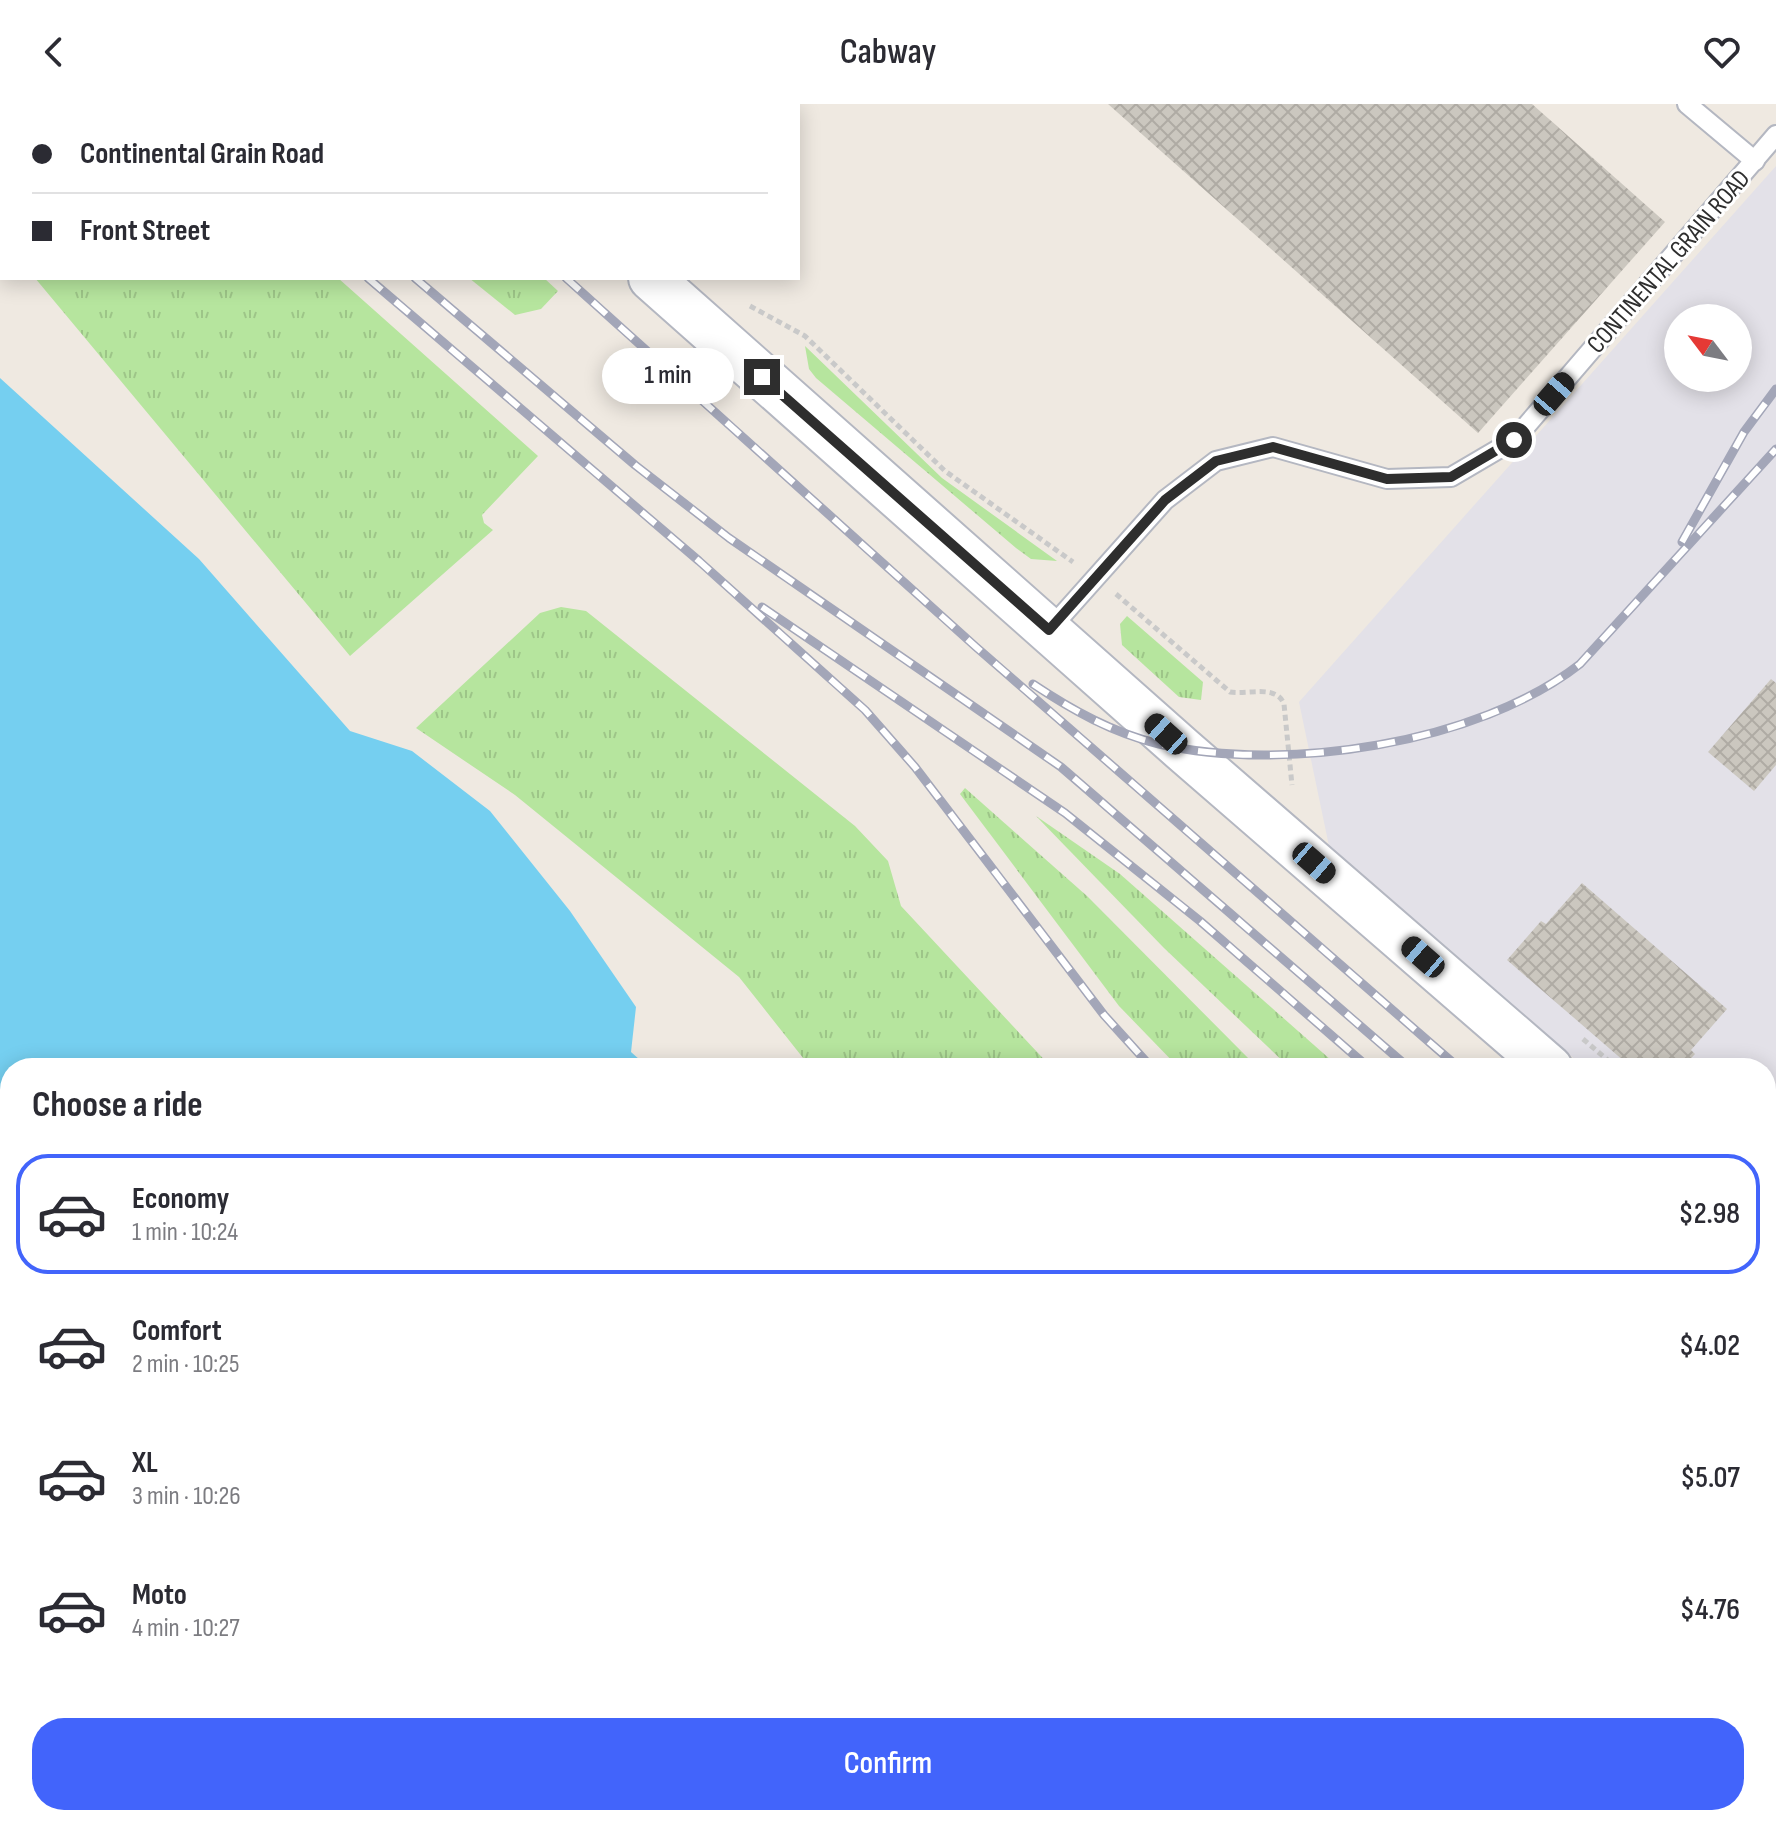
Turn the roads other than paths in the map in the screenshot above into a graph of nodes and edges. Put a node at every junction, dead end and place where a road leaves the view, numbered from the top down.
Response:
1 (1687, 104) edge
2 (1776, 135) edge
3 (1755, 161) junction
4 (653, 280) edge
5 (1049, 630) junction
6 (1539, 1058) edge

1 - 3 lane
2 - 3 lane, CONTINENTAL GRAIN ROAD
3 - 5 lane, CONTINENTAL GRAIN ROAD
4 - 5 street
5 - 6 street

